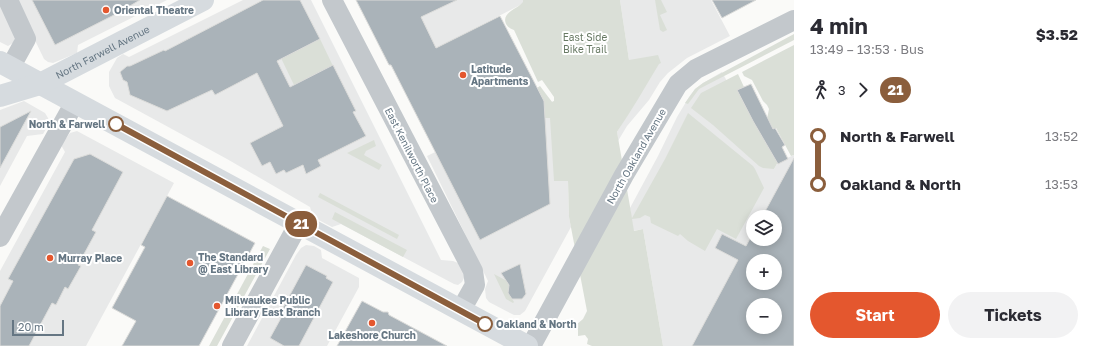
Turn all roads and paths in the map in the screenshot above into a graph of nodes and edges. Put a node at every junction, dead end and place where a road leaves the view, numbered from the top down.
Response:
1 (8, 0) edge
2 (203, 0) edge
3 (332, 0) edge
4 (794, 20) edge
5 (5, 65) edge
6 (40, 84) junction
7 (0, 96) edge
8 (75, 102) junction
9 (299, 223) junction
10 (0, 237) edge
11 (461, 310) junction
12 (232, 346) edge
13 (527, 346) edge
14 (531, 346) edge

1 - 5 street
2 - 6 main road, North Farwell Avenue
3 - 11 street, East Kenilworth Place
4 - 14 street, North Oakland Avenue
5 - 6 main road
6 - 7 main road, North Farwell Avenue
6 - 8 main road
8 - 9 main road
8 - 10 street
9 - 11 main road
9 - 12 street
11 - 13 main road

